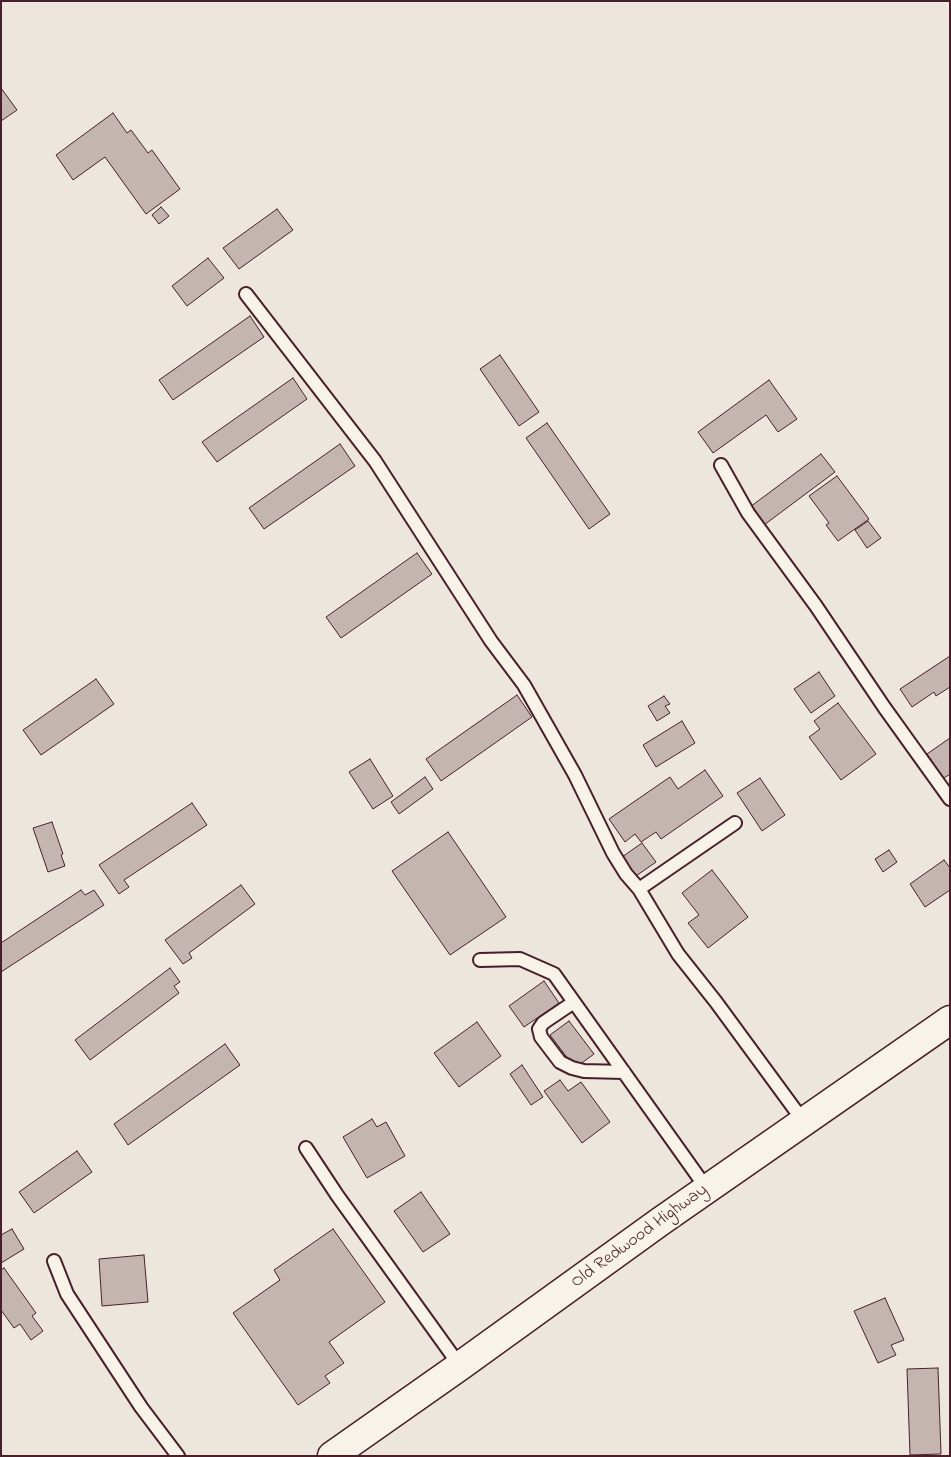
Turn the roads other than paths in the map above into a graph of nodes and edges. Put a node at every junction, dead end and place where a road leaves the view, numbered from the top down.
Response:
1 (246, 294) dead end
2 (721, 465) dead end
3 (950, 799) edge
4 (735, 823) dead end
5 (638, 890) junction
6 (480, 960) dead end
7 (574, 1002) junction
8 (950, 1020) edge
9 (624, 1072) junction
10 (804, 1122) junction
11 (306, 1148) dead end
12 (707, 1189) junction
13 (54, 1261) dead end
14 (460, 1366) junction
15 (178, 1456) edge
16 (332, 1456) edge

1 - 5 lane
2 - 3 lane
4 - 5 lane
5 - 10 lane
6 - 7 lane
7 - 9 lane
7 - 9 lane
8 - 10 main road, Old Redwood Highway
9 - 12 lane
10 - 12 main road, Old Redwood Highway
11 - 14 lane
12 - 14 main road, Old Redwood Highway
13 - 15 lane
14 - 16 main road, Old Redwood Highway

